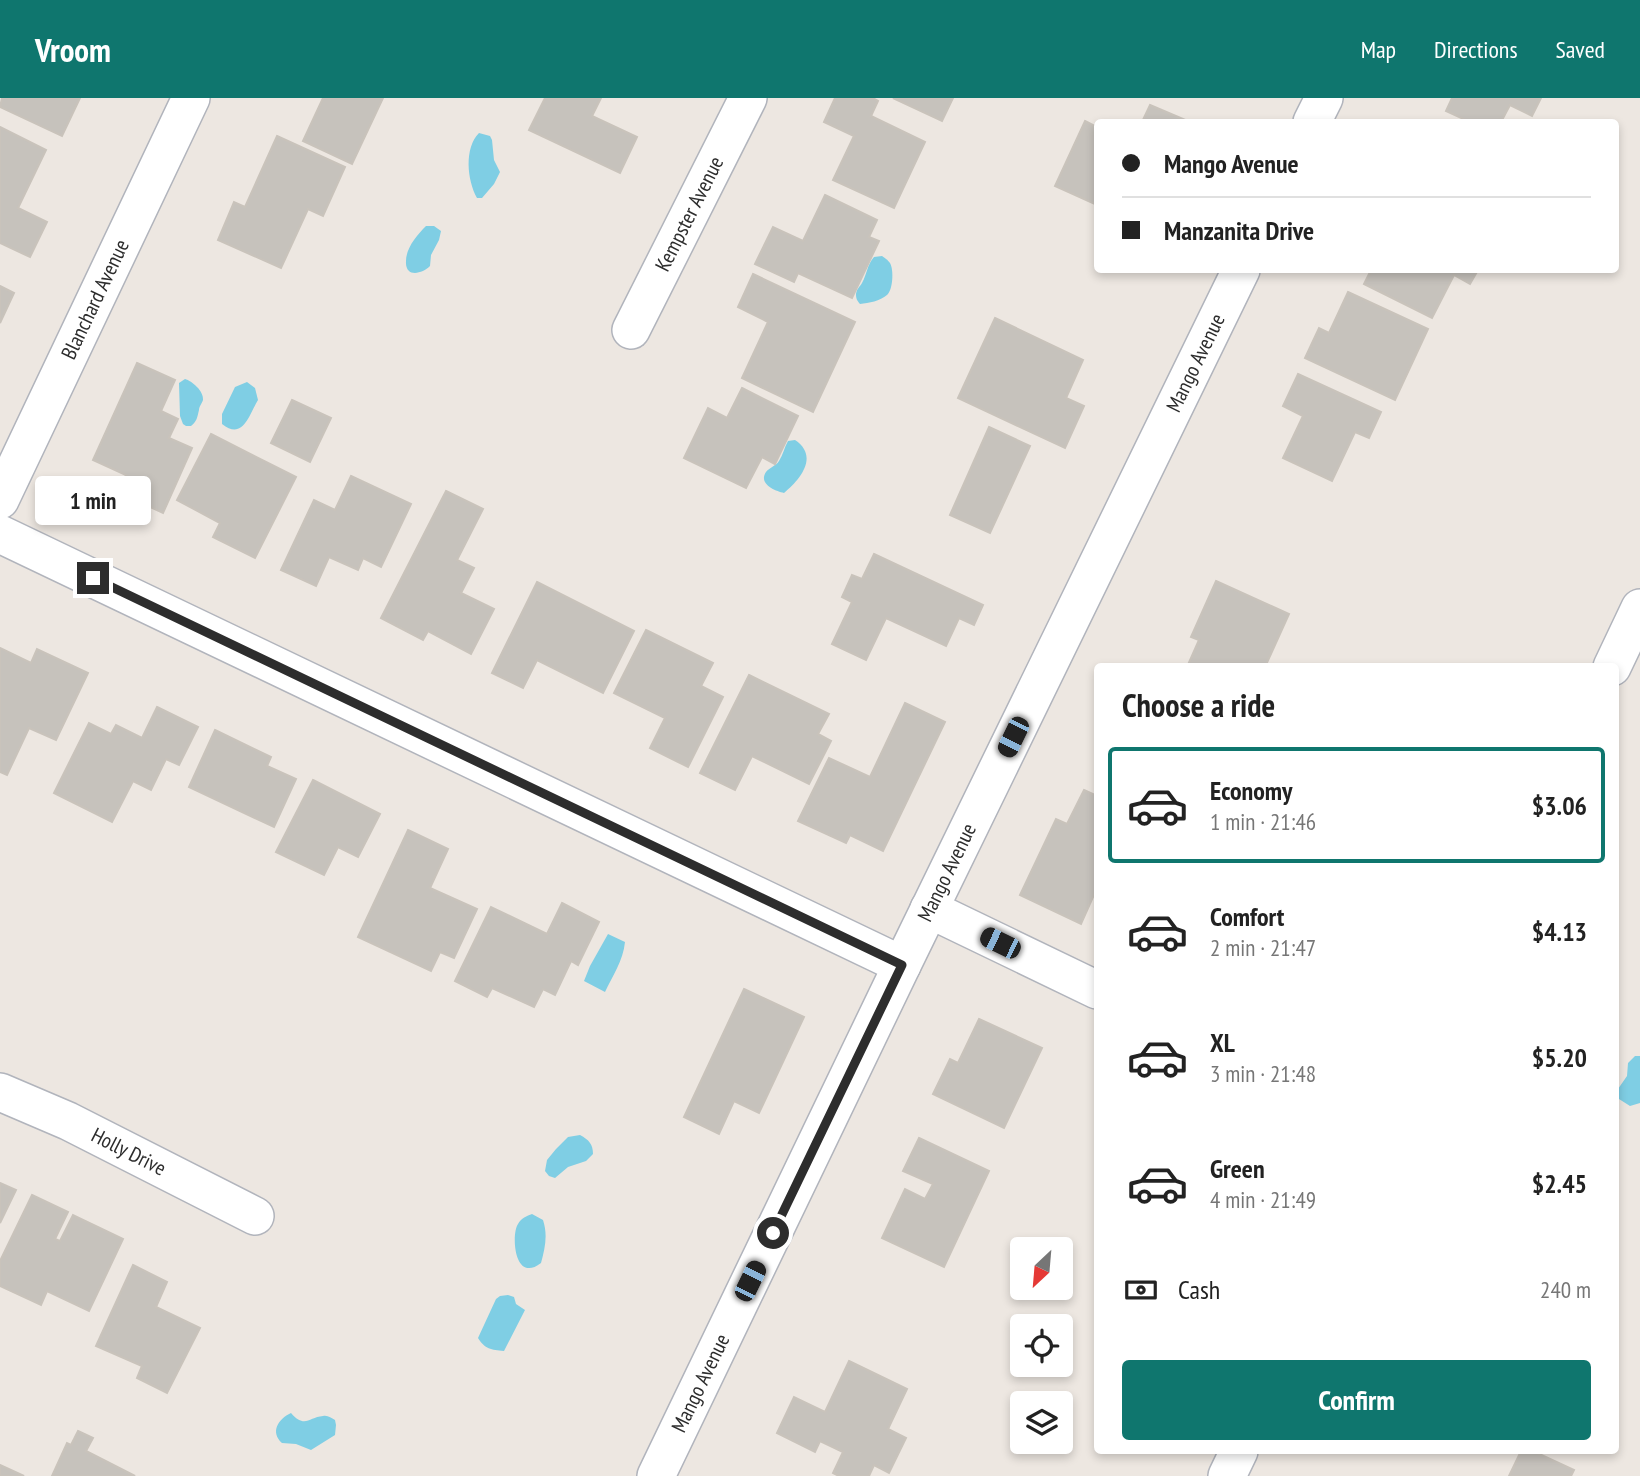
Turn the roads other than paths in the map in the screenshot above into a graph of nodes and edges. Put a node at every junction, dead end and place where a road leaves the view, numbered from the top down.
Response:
1 (191, 98) edge
2 (748, 98) edge
3 (1324, 98) edge
4 (1314, 119) edge
5 (1240, 273) edge
6 (631, 330) dead end
7 (0, 500) edge
8 (0, 534) edge
9 (1640, 608) edge
10 (1614, 663) edge
11 (929, 909) junction
12 (902, 965) junction
13 (1094, 989) edge
14 (0, 1091) edge
15 (255, 1216) dead end
16 (1238, 1454) edge
17 (656, 1476) edge
18 (1227, 1476) edge

1 - 7 street, Blanchard Avenue
2 - 6 street, Kempster Avenue
3 - 4 street
5 - 11 street, Mango Avenue
8 - 12 street
9 - 10 street
11 - 12 street, Mango Avenue
11 - 13 street
12 - 17 street, Mango Avenue
14 - 15 street, Holly Drive
16 - 18 street

